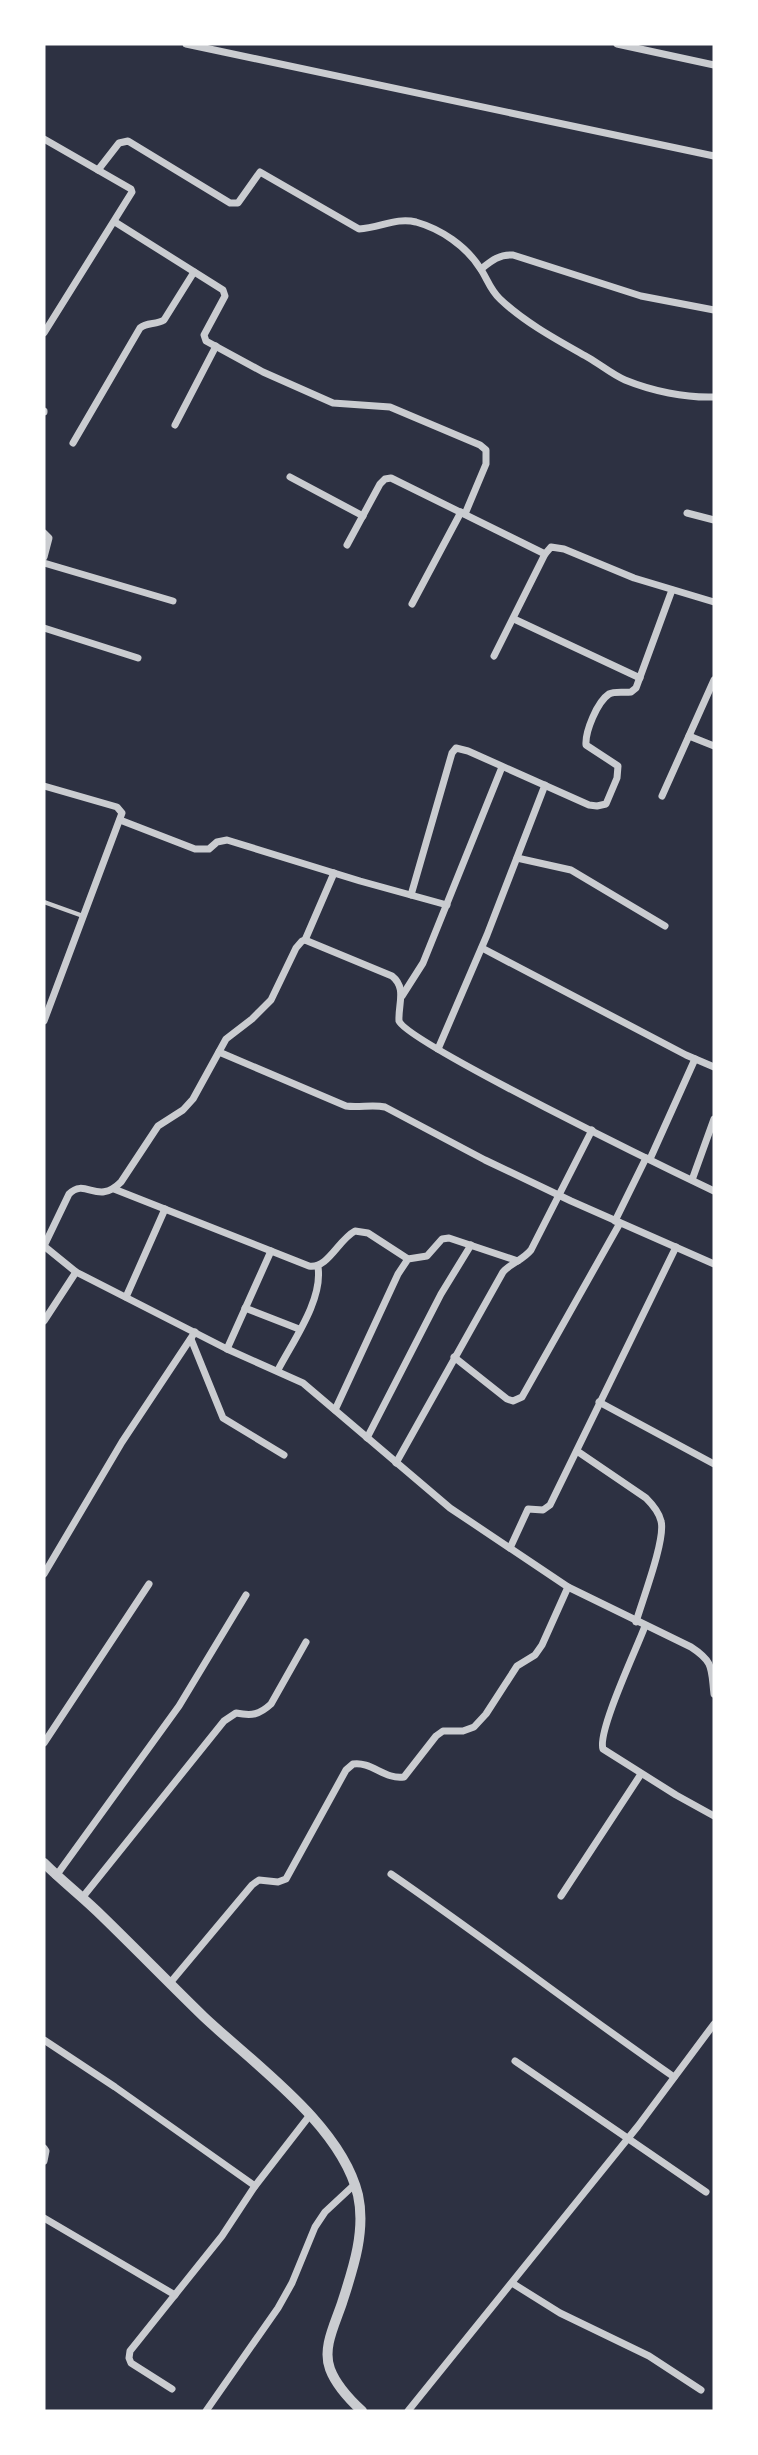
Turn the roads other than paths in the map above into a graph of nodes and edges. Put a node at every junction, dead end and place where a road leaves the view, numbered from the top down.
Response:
1 (186, 44) edge
2 (617, 44) edge
3 (714, 65) edge
4 (44, 139) edge
5 (714, 156) edge
6 (98, 170) junction
7 (115, 222) junction
8 (481, 269) junction
9 (194, 272) junction
10 (714, 310) edge
11 (44, 333) edge
12 (216, 346) junction
13 (714, 397) edge
14 (175, 425) dead end
15 (73, 443) dead end
16 (290, 477) dead end
17 (463, 513) junction
18 (687, 513) dead end
19 (363, 516) junction
20 (714, 520) edge
21 (44, 533) edge
22 (347, 545) dead end
23 (545, 554) junction
24 (44, 557) edge
25 (44, 563) edge
26 (672, 590) junction
27 (173, 601) dead end
28 (714, 602) edge
29 (412, 604) dead end
30 (514, 620) junction
31 (44, 628) edge
32 (494, 656) dead end
33 (138, 658) dead end
34 (640, 678) junction
35 (714, 680) edge
36 (689, 736) junction
37 (714, 746) edge
38 (502, 767) junction
39 (545, 785) junction
40 (44, 786) edge
41 (662, 796) dead end
42 (120, 820) junction
43 (517, 858) junction
44 (334, 873) junction
45 (411, 895) junction
46 (44, 902) edge
47 (447, 905) junction
48 (84, 916) junction
49 (665, 926) dead end
50 (306, 940) junction
51 (482, 948) junction
52 (401, 997) junction
53 (46, 1009) edge
54 (44, 1021) edge
55 (438, 1049) junction
56 (219, 1052) junction
57 (695, 1059) junction
58 (714, 1067) edge
59 (714, 1119) edge
60 (592, 1130) junction
61 (648, 1158) junction
62 (692, 1180) junction
63 (114, 1189) junction
64 (714, 1191) edge
65 (559, 1195) junction
66 (165, 1209) junction
67 (617, 1222) junction
68 (471, 1245) junction
69 (44, 1246) edge
70 (676, 1247) junction
71 (271, 1251) junction
72 (408, 1259) junction
73 (518, 1261) junction
74 (714, 1264) edge
75 (318, 1267) junction
76 (76, 1272) junction
77 (126, 1297) junction
78 (245, 1308) junction
79 (44, 1321) edge
80 (299, 1329) junction
81 (193, 1335) junction
82 (227, 1349) junction
83 (454, 1356) junction
84 (278, 1370) junction
85 (599, 1402) junction
86 (335, 1410) junction
87 (367, 1438) junction
88 (576, 1451) junction
89 (284, 1455) dead end
90 (396, 1463) junction
91 (714, 1464) edge
92 (510, 1548) junction
93 (44, 1574) edge
94 (149, 1584) dead end
95 (568, 1587) junction
96 (246, 1595) dead end
97 (636, 1622) junction
98 (645, 1626) junction
99 (306, 1642) dead end
100 (714, 1694) edge
101 (44, 1742) edge
102 (641, 1774) junction
103 (714, 1816) edge
104 (44, 1863) edge
105 (390, 1874) dead end
106 (56, 1876) junction
107 (561, 1896) dead end
108 (82, 1898) junction
109 (170, 1983) junction
110 (714, 2024) edge
111 (46, 2044) edge
112 (515, 2061) dead end
113 (674, 2077) junction
114 (310, 2115) junction
115 (627, 2139) junction
116 (44, 2148) edge
117 (44, 2161) edge
118 (354, 2185) junction
119 (255, 2186) junction
120 (706, 2192) dead end
121 (44, 2218) edge
122 (512, 2283) junction
123 (175, 2295) junction
124 (172, 2389) dead end
125 (701, 2390) dead end
126 (206, 2411) edge
127 (362, 2411) edge
128 (408, 2411) edge

1 - 5 street
2 - 3 street
4 - 6 street
6 - 7 street
6 - 8 street
7 - 9 street
7 - 11 street
8 - 10 street
8 - 13 street
9 - 12 street
9 - 15 street
12 - 14 street
12 - 17 street
16 - 19 street
17 - 19 street
17 - 23 street
17 - 29 street
18 - 20 street
19 - 22 street
21 - 24 street
23 - 26 street
23 - 30 street
25 - 27 street
26 - 28 street
26 - 34 street
30 - 32 street
30 - 34 street
31 - 33 street
34 - 39 street
35 - 36 street
36 - 37 street
36 - 41 street
38 - 39 street
38 - 45 street
38 - 47 street
39 - 43 street
40 - 42 street
42 - 44 street
42 - 48 street
43 - 49 street
43 - 51 street
44 - 45 street
44 - 50 street
45 - 47 street
46 - 48 lane
47 - 52 street
48 - 53 street
50 - 52 street
50 - 56 street
51 - 55 street
51 - 57 street
52 - 55 street
53 - 54 street
55 - 60 street
56 - 63 street
56 - 65 street
57 - 58 street
57 - 61 street
59 - 62 street
60 - 61 street
60 - 65 street
61 - 62 street
61 - 67 street
62 - 64 street
63 - 66 street
63 - 69 street
65 - 67 street
65 - 73 street
66 - 71 street
66 - 77 street
67 - 70 street
67 - 83 street
68 - 72 street
68 - 73 street
68 - 87 street
69 - 76 street
70 - 74 street
70 - 85 street
71 - 75 street
71 - 78 street
72 - 75 street
72 - 86 street
73 - 83 street
75 - 80 street
76 - 77 street
76 - 79 street
77 - 81 street
78 - 80 street
78 - 82 street
80 - 84 street
81 - 82 street
81 - 89 street
81 - 93 street
82 - 84 street
83 - 90 street
84 - 86 street
85 - 88 street
85 - 91 street
86 - 87 street
87 - 90 street
88 - 92 street
88 - 97 street
90 - 92 street
92 - 95 street
94 - 101 street
95 - 97 street
95 - 109 street
96 - 106 street
97 - 98 street
98 - 100 street
98 - 102 street
99 - 108 street
102 - 103 street
102 - 107 street
104 - 106 street
105 - 113 street
106 - 108 street
108 - 109 street
109 - 114 street
110 - 113 street
111 - 119 street
112 - 115 street
113 - 115 street
114 - 118 street
114 - 119 street
115 - 120 street
115 - 122 street
116 - 117 street
118 - 126 street
118 - 127 street
119 - 123 street
121 - 123 street
122 - 125 street
122 - 128 street
123 - 124 street

